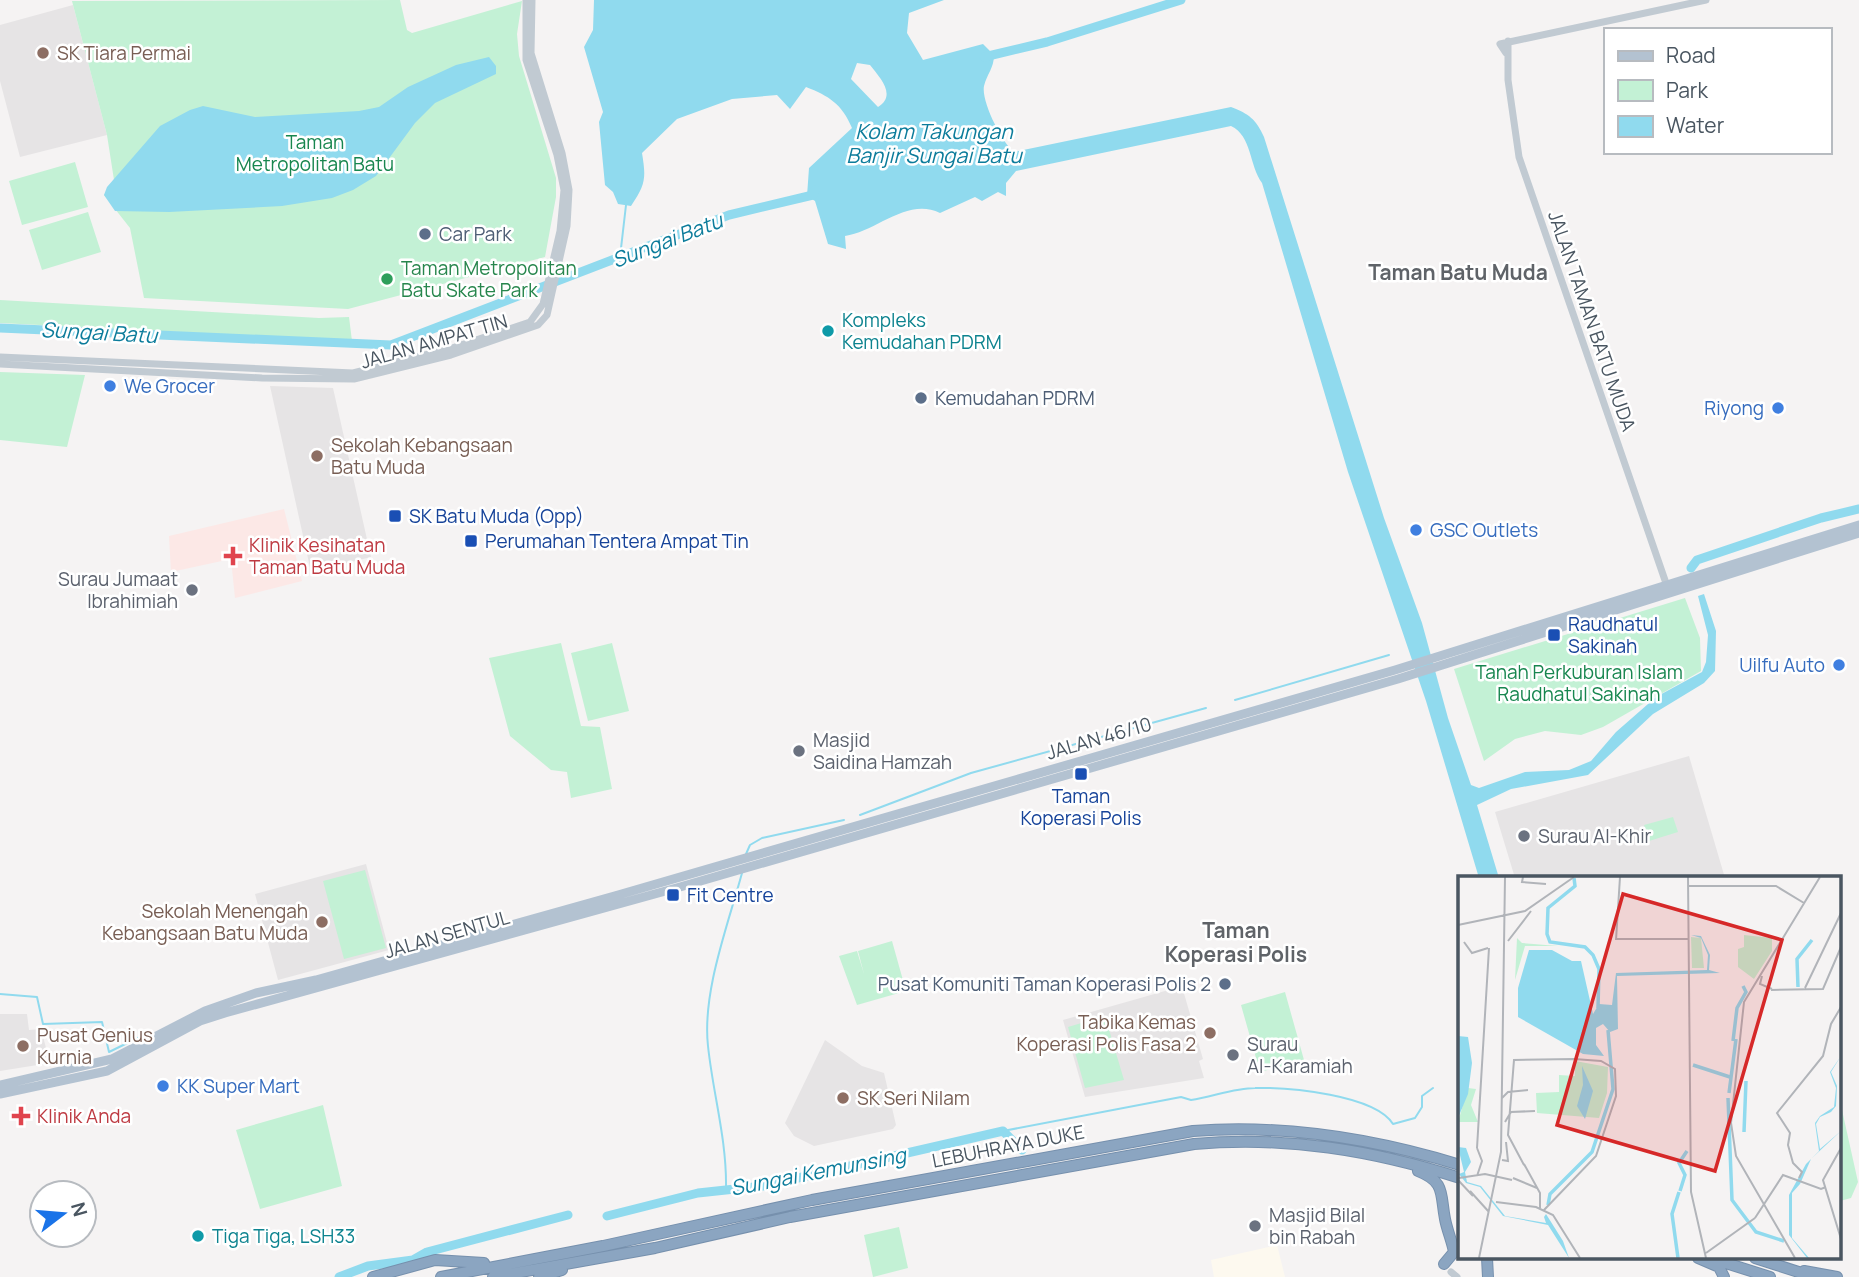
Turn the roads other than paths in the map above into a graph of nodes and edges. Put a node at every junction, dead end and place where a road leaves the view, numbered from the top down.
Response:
1 (526, 0) edge
2 (532, 0) edge
3 (1706, 0) edge
4 (567, 203) junction
5 (547, 298) junction
6 (0, 357) edge
7 (0, 365) edge
8 (1859, 525) edge
9 (1859, 533) edge
10 (1668, 590) junction
11 (733, 866) junction
12 (539, 917) joint
13 (565, 919) joint
14 (310, 982) junction
15 (285, 988) junction
16 (266, 993) junction
17 (299, 994) junction
18 (276, 1000) junction
19 (259, 1005) junction
20 (112, 1059) junction
21 (88, 1066) junction
22 (102, 1071) junction
23 (0, 1085) edge
24 (0, 1094) edge
25 (1387, 1158) junction
26 (1458, 1165) edge
27 (1456, 1177) edge
28 (592, 1254) junction
29 (1703, 1260) edge
30 (1716, 1260) edge
31 (1761, 1260) edge
32 (1444, 1264) dead end
33 (1797, 1271) junction
34 (373, 1277) edge
35 (441, 1277) edge
36 (493, 1277) edge
37 (538, 1277) edge
38 (1724, 1277) edge
39 (1770, 1277) edge
40 (1814, 1277) edge
41 (1837, 1277) edge

1 - 4 street, JALAN AMPAT TIN
2 - 4 street, JALAN AMPAT TIN
3 - 10 street, JALAN TAMAN BATU MUDA
4 - 5 street, JALAN AMPAT TIN
5 - 6 street, JALAN AMPAT TIN
5 - 7 street, JALAN AMPAT TIN
8 - 10 main road
9 - 10 main road
10 - 11 main road, JALAN 46/10
11 - 12 main road, JALAN 46/10
11 - 13 main road, JALAN 46/10
12 - 14 main road, JALAN SENTUL
13 - 17 main road, JALAN SENTUL
14 - 15 main road
14 - 17 main road
15 - 16 main road
15 - 17 main road
16 - 18 main road
16 - 19 main road
16 - 20 main road
17 - 18 main road
18 - 19 main road
19 - 22 main road
20 - 21 main road
20 - 22 main road
21 - 22 main road
21 - 23 main road
22 - 24 main road
25 - 27 highway, LEBUHRAYA DUKE
25 - 28 highway, LEBUHRAYA DUKE
25 - 32 highway
26 - 28 highway, LEBUHRAYA DUKE
28 - 34 highway
28 - 35 highway, LEBUHRAYA DUKE
28 - 36 highway, LEBUHRAYA DUKE
28 - 37 highway
29 - 38 highway
30 - 39 highway
31 - 33 highway
33 - 40 highway
33 - 41 highway

